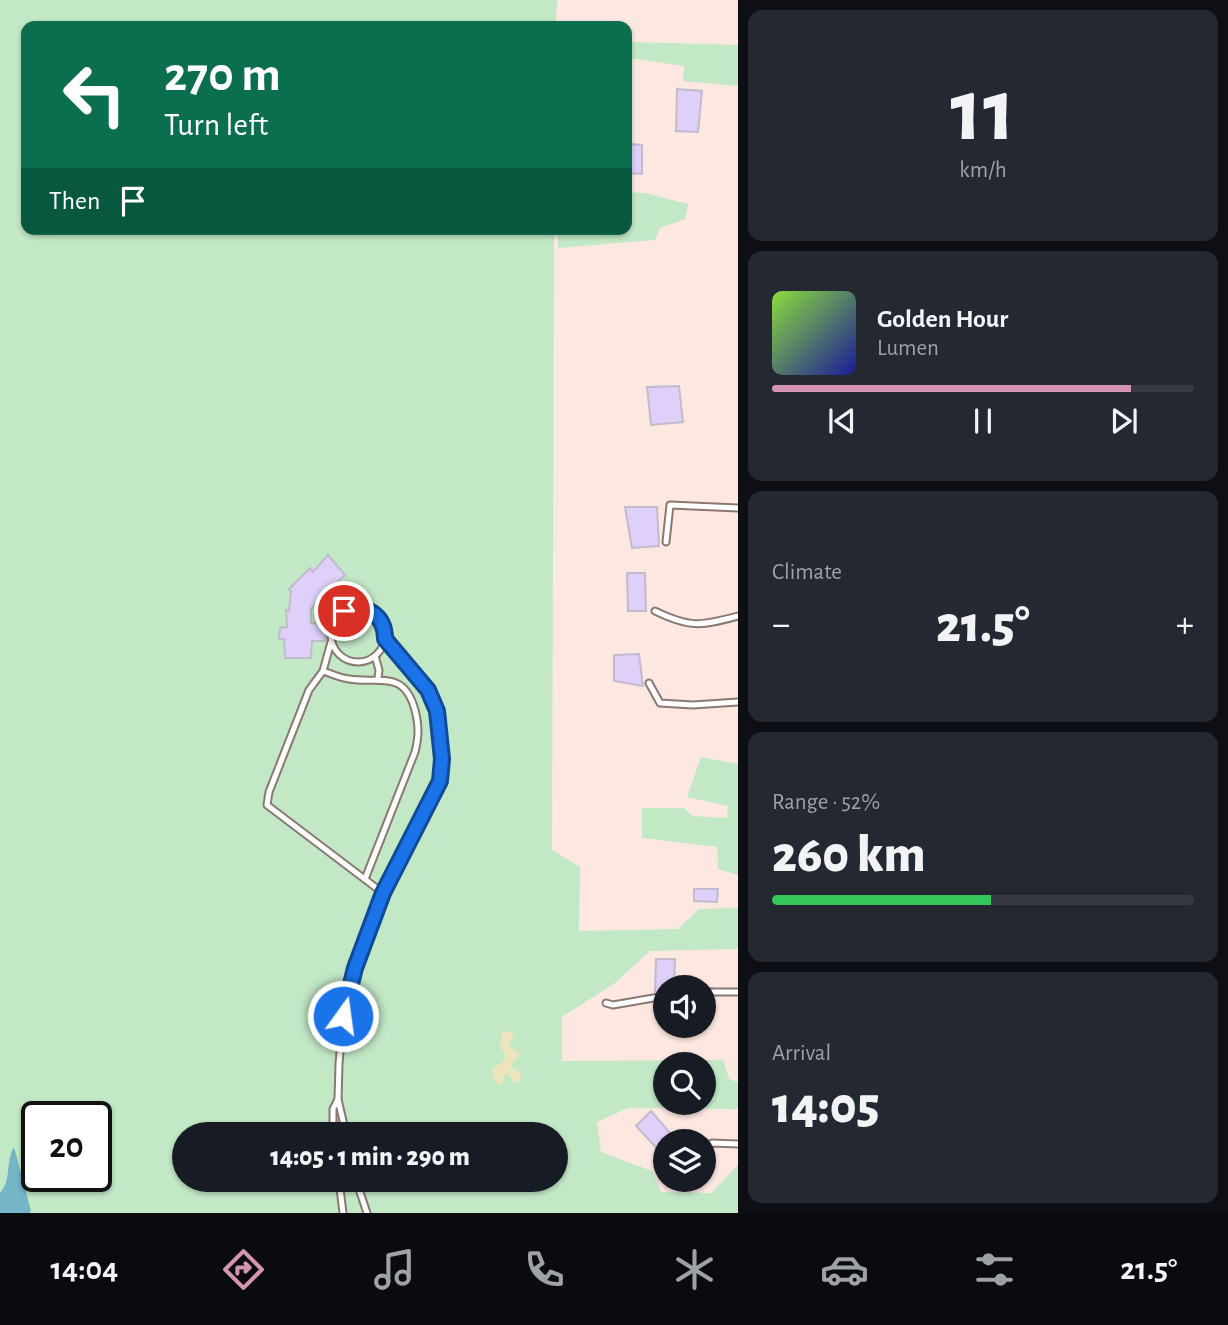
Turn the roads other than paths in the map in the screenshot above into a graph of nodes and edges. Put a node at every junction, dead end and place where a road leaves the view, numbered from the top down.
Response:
1 (738, 508) edge
2 (666, 542) dead end
3 (655, 611) dead end
4 (738, 616) edge
5 (385, 639) junction
6 (331, 642) junction
7 (376, 656) junction
8 (323, 671) junction
9 (378, 678) junction
10 (649, 683) dead end
11 (738, 702) edge
12 (365, 879) junction
13 (383, 893) junction
14 (716, 992) edge
15 (738, 992) edge
16 (653, 998) edge
17 (606, 1003) dead end
18 (338, 1099) junction
19 (333, 1122) edge
20 (343, 1122) edge
21 (716, 1143) edge
22 (738, 1144) edge
23 (340, 1192) edge
24 (360, 1192) edge
25 (343, 1213) edge
26 (367, 1213) edge

1 - 2 lane
3 - 4 lane
5 - 6 lane
5 - 7 lane
5 - 13 lane
6 - 7 lane
6 - 8 lane
7 - 9 lane
8 - 9 lane
8 - 12 lane
9 - 12 lane
10 - 11 lane
12 - 13 lane
13 - 18 lane
14 - 15 lane
16 - 17 lane
18 - 19 lane
18 - 20 lane
21 - 22 lane
23 - 25 lane
24 - 26 lane

